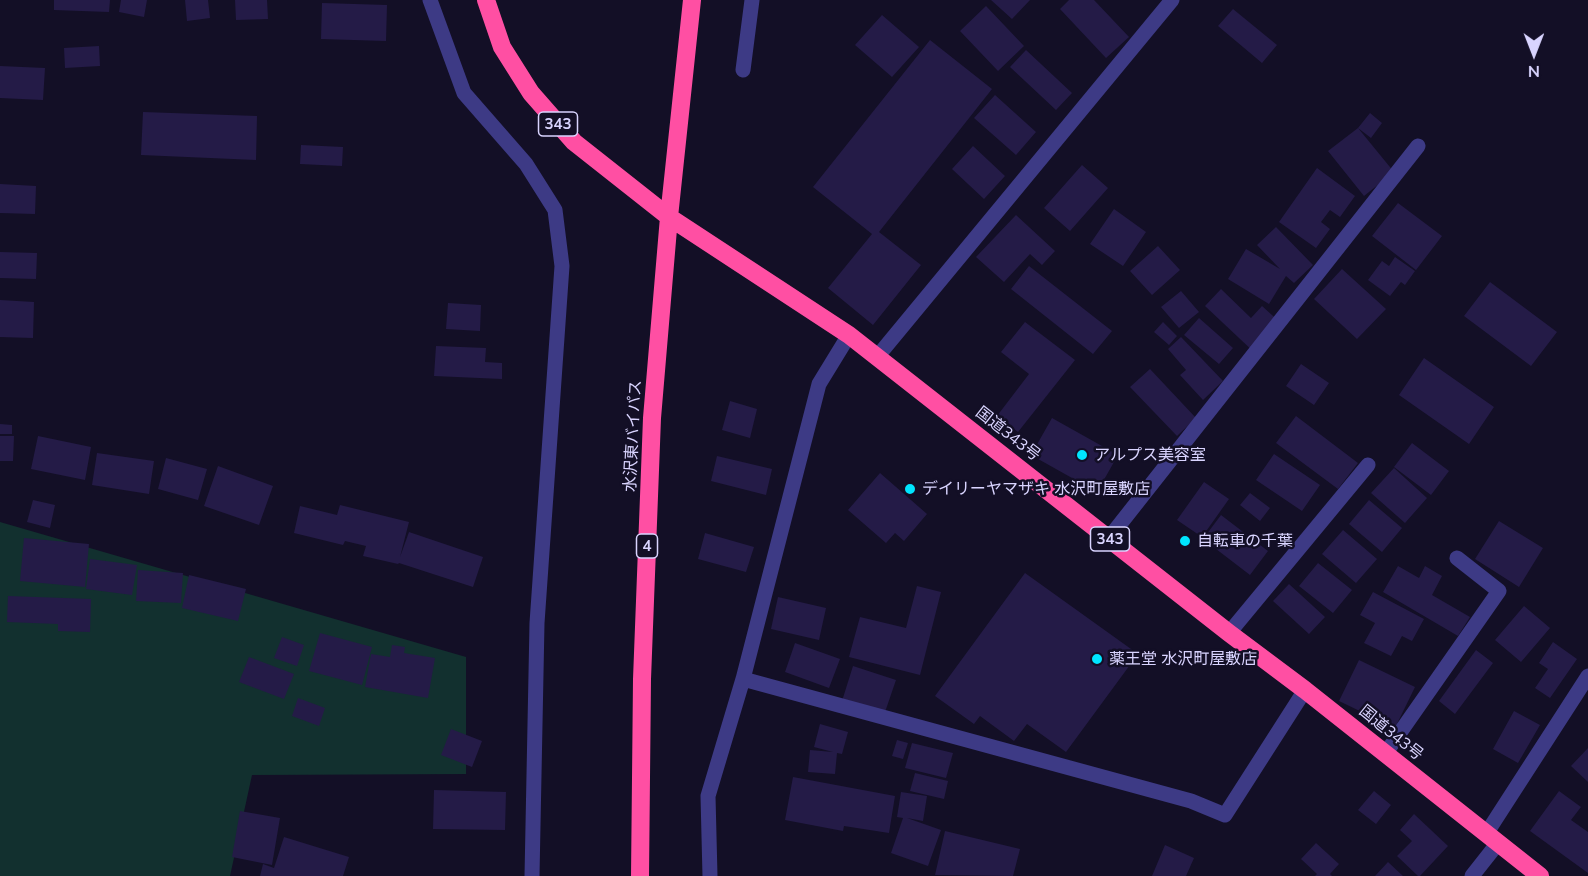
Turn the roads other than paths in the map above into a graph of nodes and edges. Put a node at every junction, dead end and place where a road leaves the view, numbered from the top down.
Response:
1 (430, 0) edge
2 (486, 0) edge
3 (692, 0) edge
4 (752, 0) edge
5 (1172, 0) edge
6 (743, 70) dead end
7 (1418, 146) dead end
8 (669, 217) junction
9 (849, 335) junction
10 (877, 357) junction
11 (1368, 465) dead end
12 (1109, 538) junction
13 (1457, 558) dead end
14 (1229, 633) junction
15 (1588, 676) edge
16 (742, 679) junction
17 (1305, 690) junction
18 (1385, 754) junction
19 (1492, 839) junction
20 (532, 876) edge
21 (640, 876) edge
22 (710, 876) edge
23 (1472, 876) edge
24 (1540, 876) edge

1 - 20 street
2 - 8 highway, 国道343号 / 343
3 - 8 highway, 水沢東バイパス / 4
4 - 6 street
5 - 10 street
7 - 12 street
8 - 9 highway, 国道343号 / 343
8 - 21 highway, 水沢東バイパス / 4
9 - 10 highway, 国道343号 / 343
9 - 16 street
10 - 12 highway, 国道343号 / 343
11 - 14 street
12 - 14 highway, 国道343号 / 343
13 - 18 street
14 - 17 highway, 国道343号 / 343
15 - 19 street
16 - 17 street
16 - 22 street
17 - 18 highway, 国道343号 / 343
18 - 19 highway, 国道343号 / 343
19 - 23 street
19 - 24 highway, 国道343号 / 343

